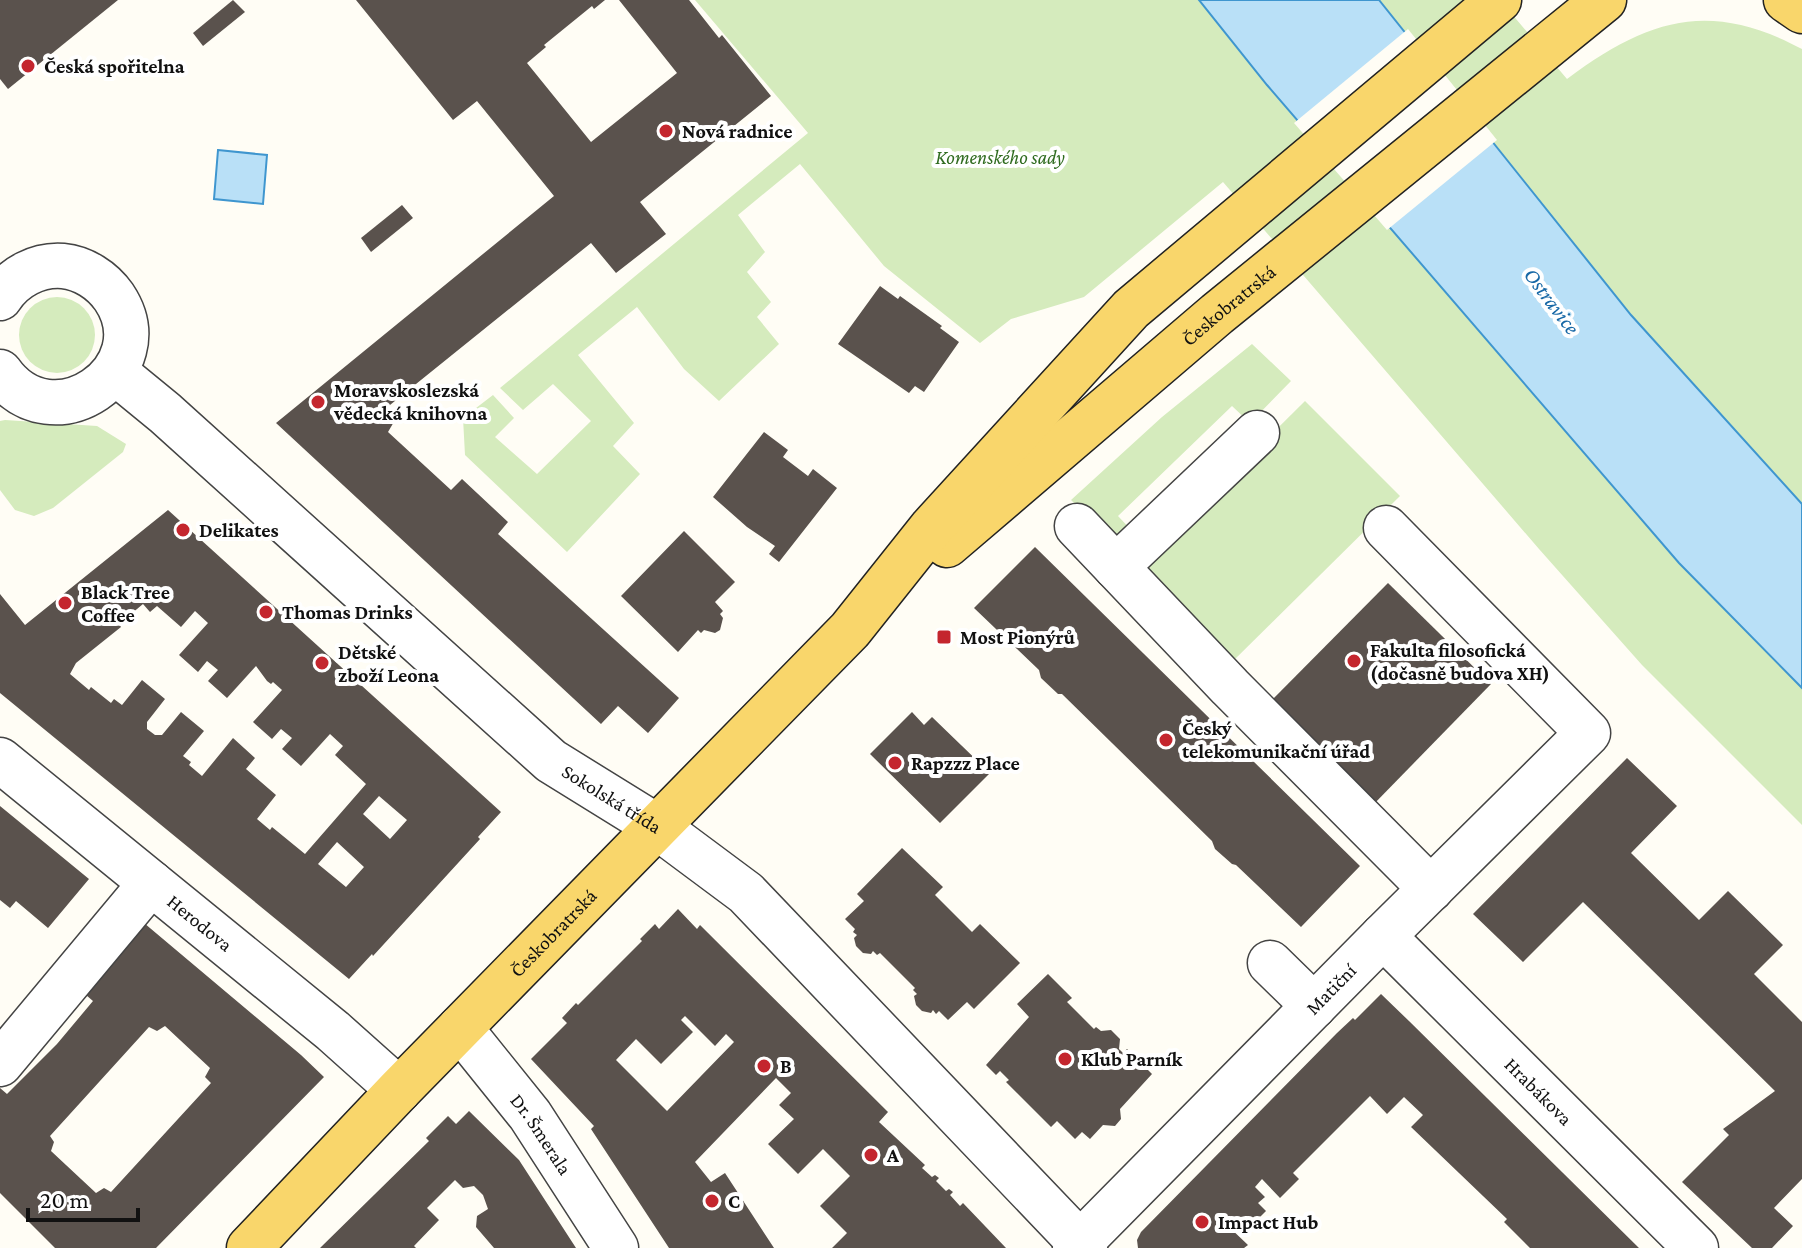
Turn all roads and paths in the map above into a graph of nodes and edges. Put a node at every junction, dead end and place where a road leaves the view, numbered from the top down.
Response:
1 (1499, 0) edge
2 (1604, 0) edge
3 (1635, 0) edge
4 (1786, 0) edge
5 (1802, 11) edge
6 (1562, 35) junction
7 (4, 284) edge
8 (115, 372) junction
9 (2, 378) edge
10 (1257, 433) dead end
11 (1077, 526) dead end
12 (1386, 528) dead end
13 (1116, 567) junction
14 (860, 619) junction
15 (0, 760) edge
16 (656, 826) junction
17 (151, 883) junction
18 (1431, 889) junction
19 (1383, 936) junction
20 (1270, 963) dead end
21 (1314, 1006) junction
22 (460, 1028) junction
23 (0, 1064) edge
24 (399, 1090) junction
25 (1080, 1246) edge
26 (249, 1248) edge
27 (616, 1248) edge
28 (1696, 1248) edge

1 - 14 main road, Českobratrská
2 - 6 main road, Českobratrská
3 - 6 main road
4 - 5 main road
6 - 14 main road, Českobratrská
7 - 8 street
8 - 9 street
8 - 16 street, Sokolská třída
10 - 13 street
11 - 13 street
12 - 18 street, Matiční
13 - 18 street
14 - 16 main road, Českobratrská
15 - 17 street, Herodova
16 - 22 main road, Českobratrská
16 - 25 street, Sokolská třída
17 - 23 street
17 - 24 street, Herodova
18 - 19 street, Matiční
19 - 21 street, Matiční
19 - 28 street, Hrabákova
20 - 21 street
21 - 25 street, Matiční
22 - 24 main road, Českobratrská
22 - 27 street, Dr. Šmerala
24 - 26 main road, Českobratrská

